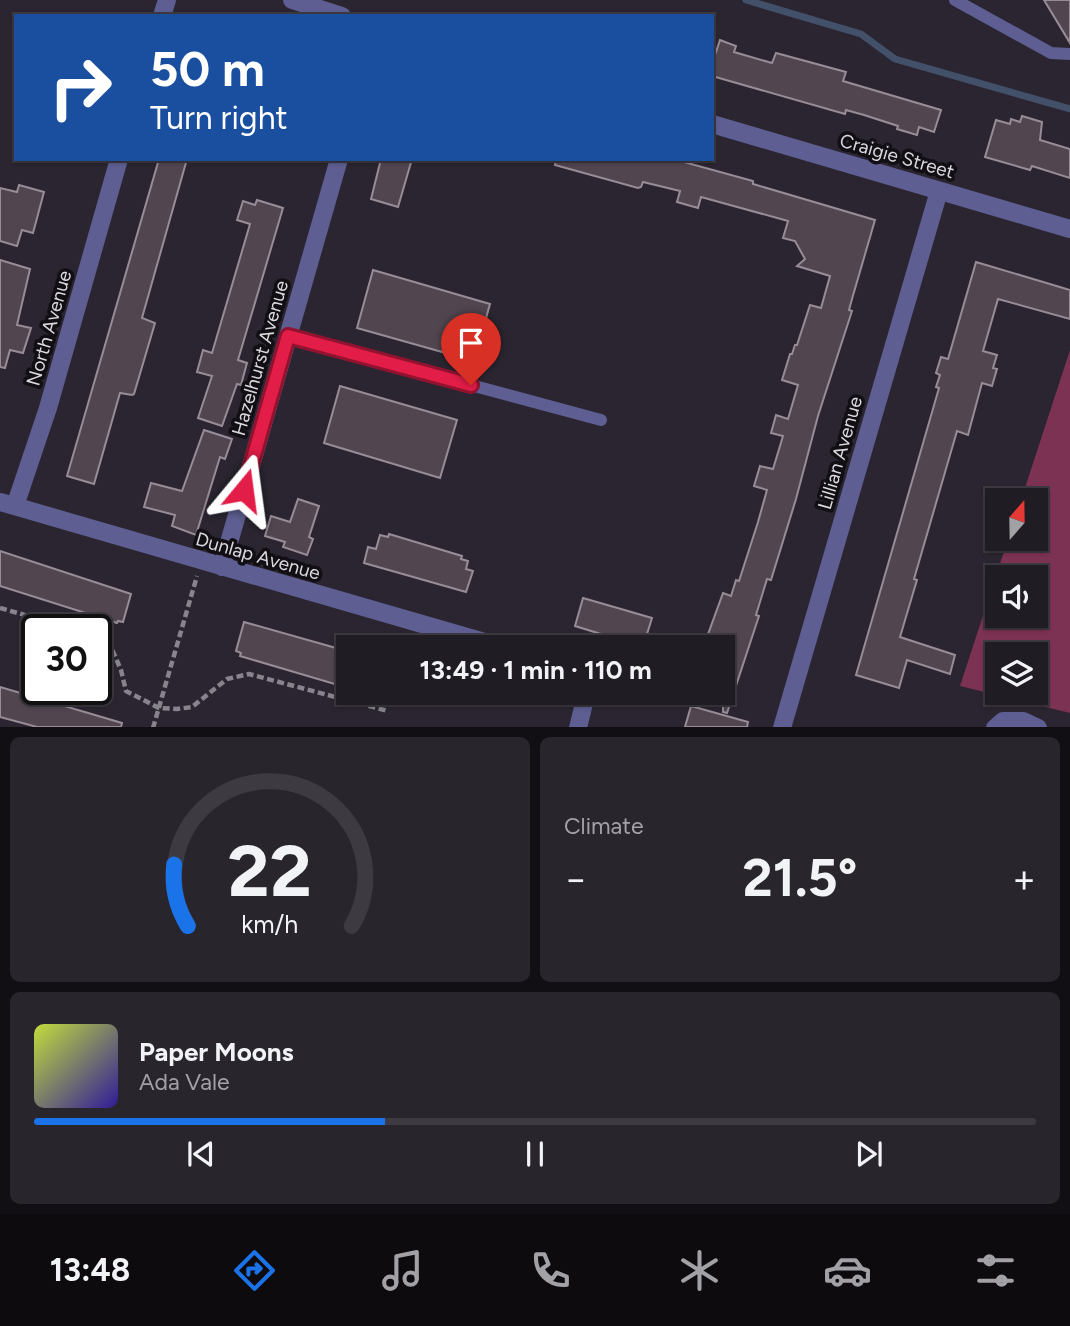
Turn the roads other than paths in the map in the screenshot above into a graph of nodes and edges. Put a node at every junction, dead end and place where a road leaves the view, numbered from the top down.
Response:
1 (292, 0) edge
2 (955, 0) edge
3 (336, 14) edge
4 (1070, 54) edge
5 (714, 125) edge
6 (118, 161) edge
7 (338, 161) edge
8 (939, 191) junction
9 (1070, 229) edge
10 (288, 336) junction
11 (601, 421) dead end
12 (7, 504) edge
13 (222, 568) junction
14 (459, 635) edge
15 (584, 705) edge
16 (578, 727) edge
17 (782, 727) edge
18 (995, 727) edge
19 (1038, 727) edge

1 - 3 street
2 - 4 lane
5 - 8 street, Craigie Street
6 - 12 street, North Avenue
7 - 10 street, Hazelhurst Avenue
8 - 9 street, Craigie Street
8 - 17 street, Lillian Avenue
10 - 11 lane
10 - 13 street, Hazelhurst Avenue
12 - 13 street, Dunlap Avenue
13 - 14 street, Dunlap Avenue
15 - 16 street
18 - 19 street

